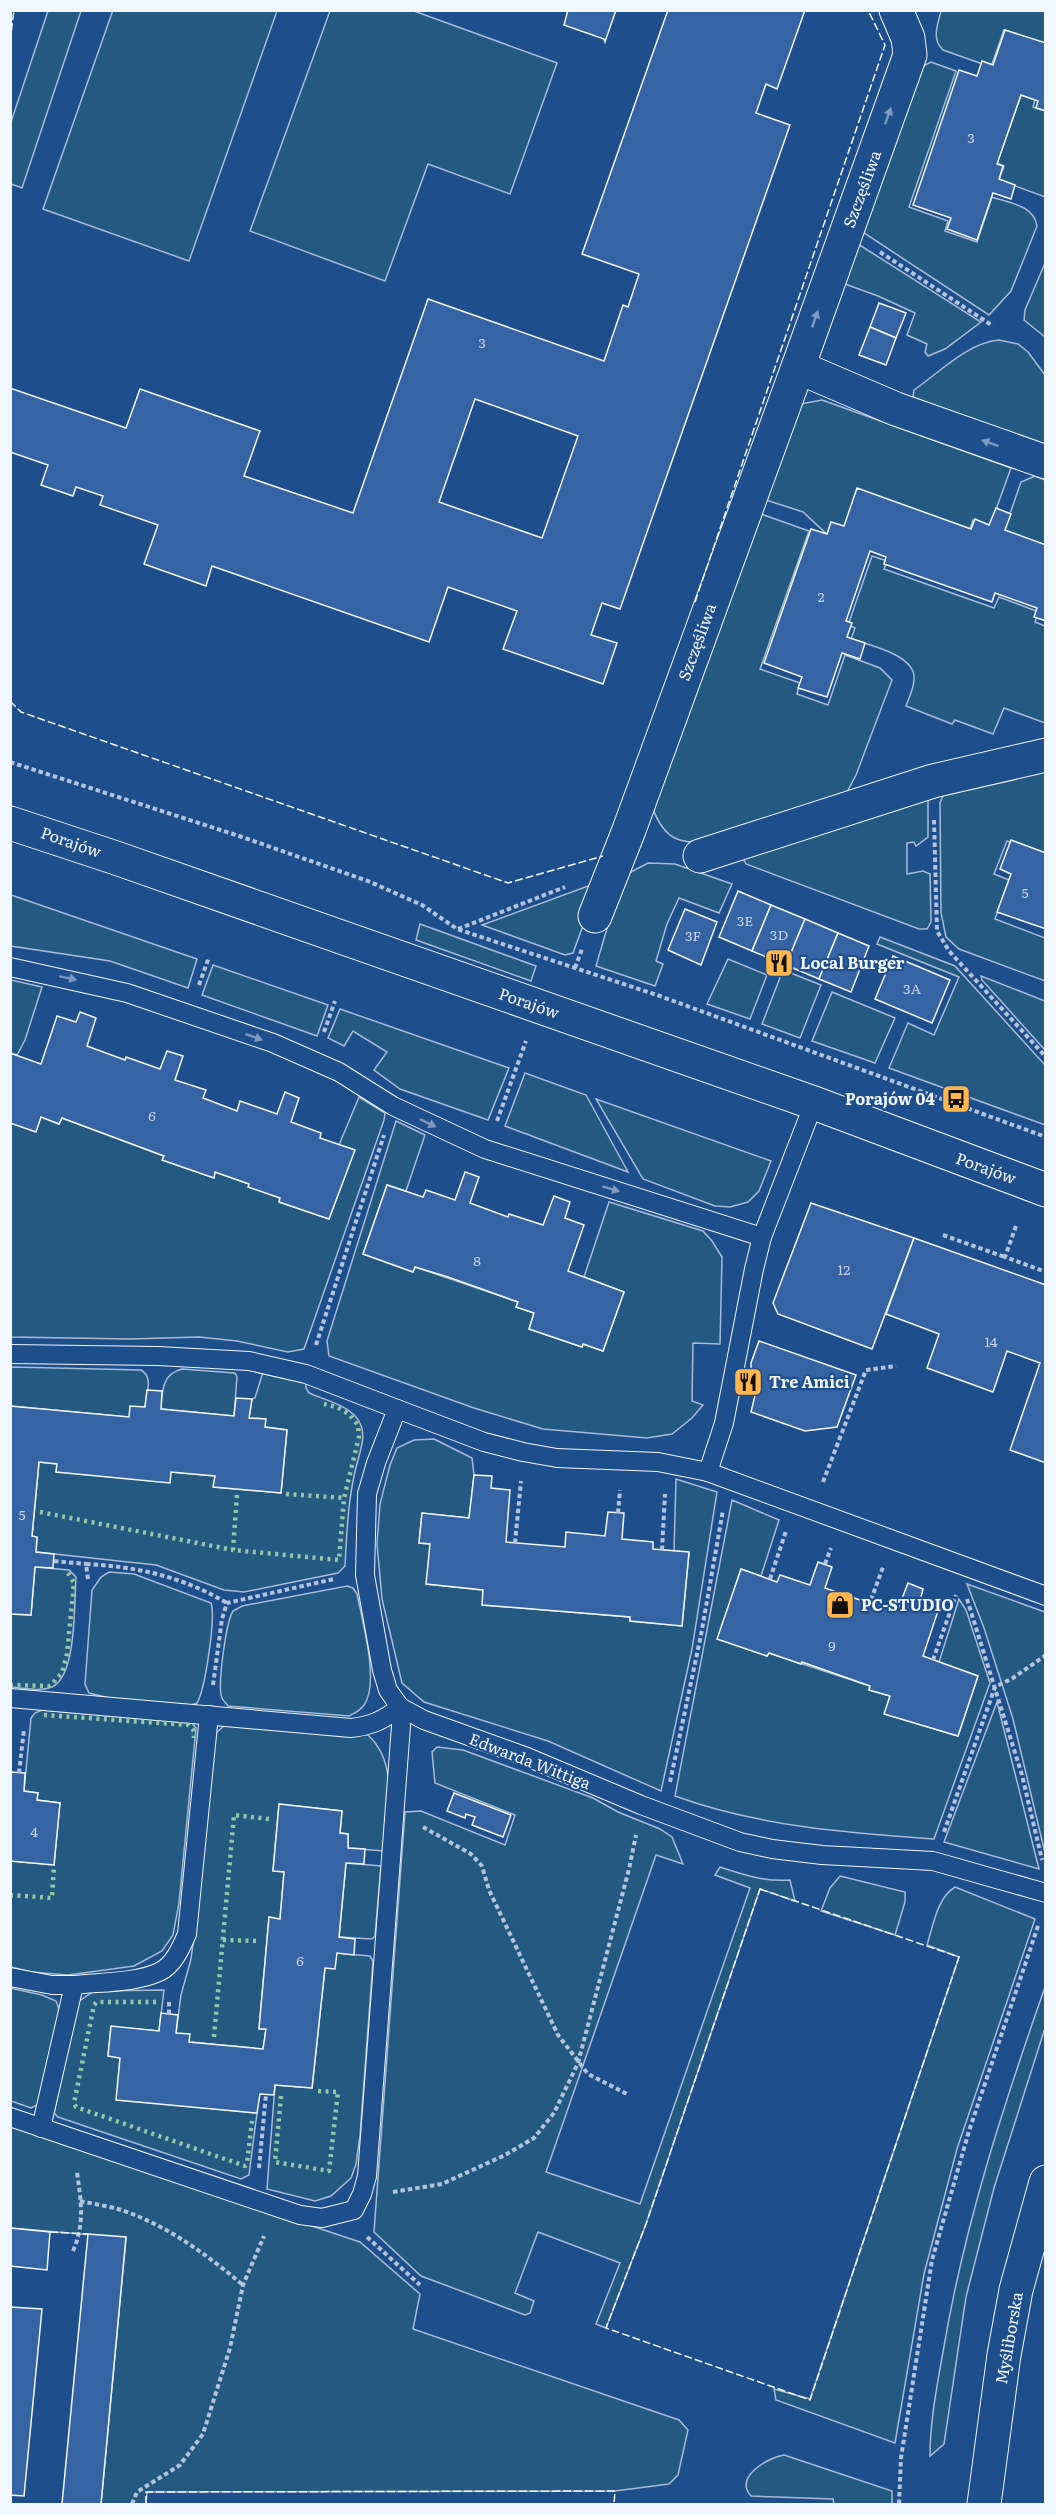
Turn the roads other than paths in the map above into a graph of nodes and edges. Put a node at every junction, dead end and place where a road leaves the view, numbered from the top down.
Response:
1 (896, 10) edge
2 (798, 367) junction
3 (1046, 462) edge
4 (1046, 755) edge
5 (10, 823) edge
6 (700, 856) dead end
7 (595, 916) dead end
8 (10, 967) edge
9 (814, 1103) junction
10 (1046, 1190) edge
11 (762, 1237) junction
12 (10, 1354) edge
13 (397, 1409) junction
14 (708, 1473) junction
15 (1046, 1596) edge
16 (19, 1699) edge
17 (400, 1707) junction
18 (209, 1715) junction
19 (1046, 1893) edge
20 (10, 1977) edge
21 (74, 1984) junction
22 (10, 2117) edge
23 (40, 2128) junction
24 (1046, 2182) edge
25 (986, 2502) edge

2 -> 1 street, Szczęśliwa
3 -> 2 street
2 - 7 street, Szczęśliwa
4 - 6 street
5 - 9 street, Porajów
8 -> 11 lane
9 - 10 street, Porajów
9 - 11 lane
11 - 14 lane
12 - 13 lane
13 - 14 lane
13 - 17 lane
14 - 15 lane
16 - 18 lane
17 - 18 lane
17 - 19 lane, Edwarda Wittiga
17 - 23 lane
18 - 21 lane
20 - 21 lane
21 - 23 lane
22 - 23 lane
24 - 25 street, Myśliborska

